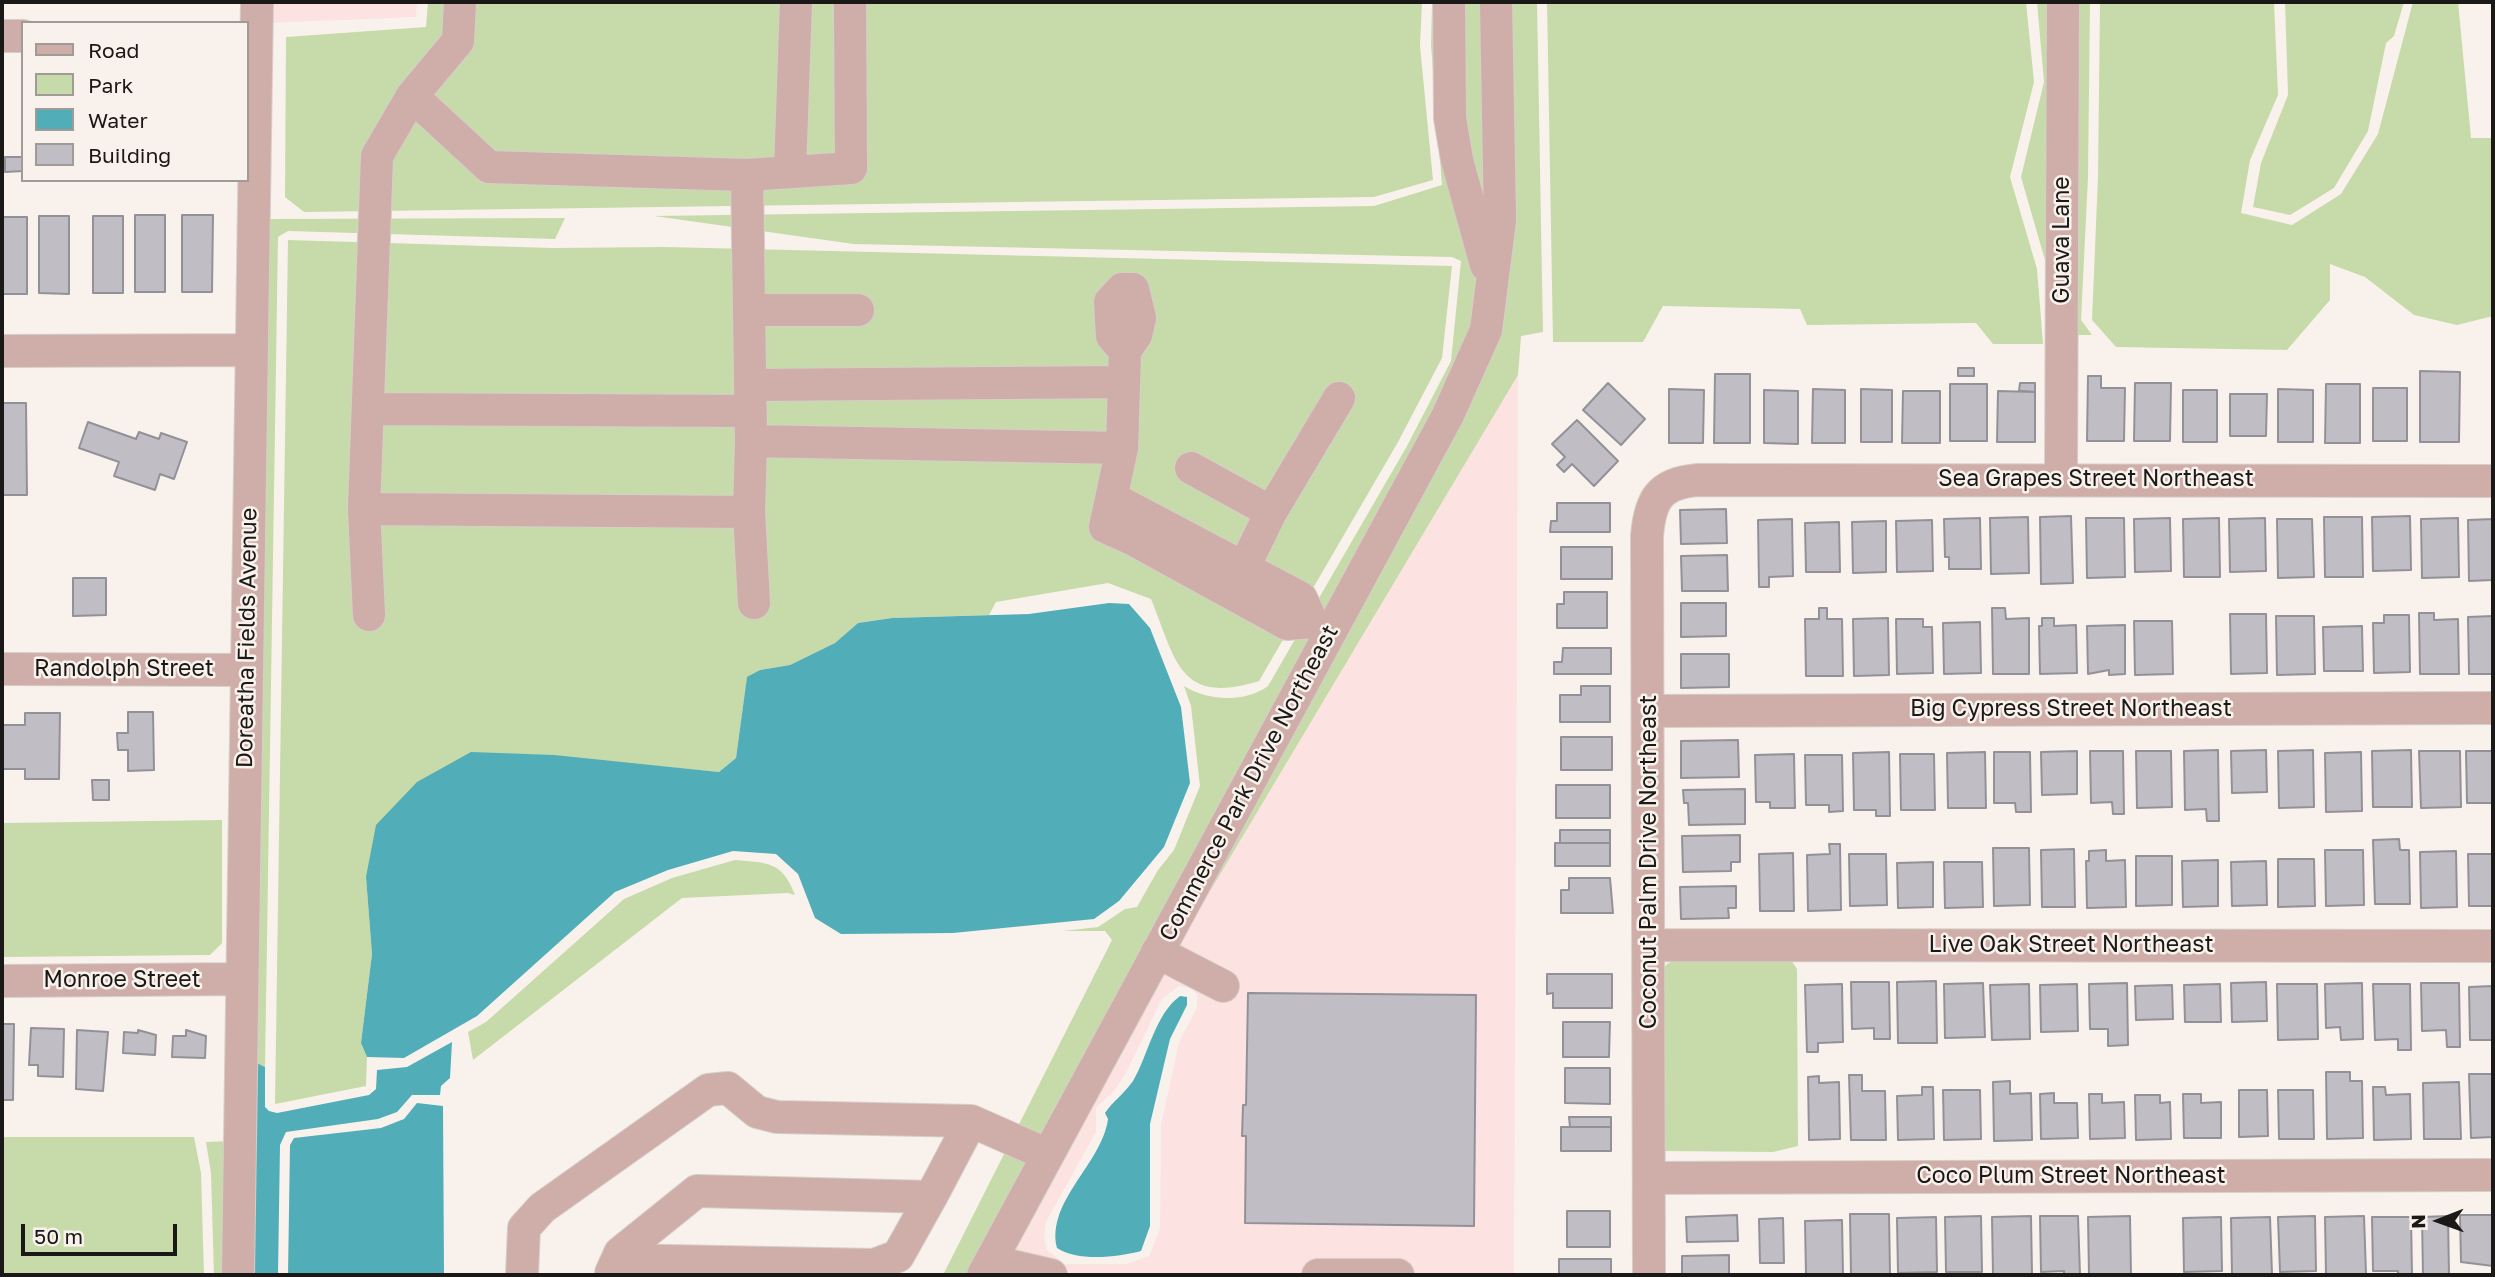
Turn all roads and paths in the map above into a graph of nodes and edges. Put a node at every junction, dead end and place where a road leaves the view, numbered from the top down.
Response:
1 (257, 2) edge
2 (460, 2) edge
3 (796, 2) edge
4 (850, 2) edge
5 (1449, 2) edge
6 (1496, 2) edge
7 (2063, 2) edge
8 (252, 35) edge
9 (2, 36) edge
10 (21, 36) edge
11 (1496, 56) junction
12 (1448, 60) junction
13 (412, 96) junction
14 (790, 171) junction
15 (747, 174) junction
16 (1490, 283) junction
17 (749, 310) junction
18 (858, 310) dead end
19 (251, 350) junction
20 (2, 351) edge
21 (1125, 351) dead end
22 (1123, 382) junction
23 (1339, 398) dead end
24 (368, 410) junction
25 (750, 412) junction
26 (1122, 449) junction
27 (1191, 468) dead end
28 (2061, 479) junction
29 (1698, 480) joint
30 (2493, 481) edge
31 (364, 509) junction
32 (749, 512) junction
33 (1271, 512) junction
34 (1238, 581) junction
35 (754, 603) dead end
36 (369, 615) dead end
37 (1322, 626) junction
38 (2, 669) edge
39 (247, 670) junction
40 (2493, 708) edge
41 (1648, 711) junction
42 (1649, 945) junction
43 (2493, 946) edge
44 (1157, 952) junction
45 (242, 979) junction
46 (2, 981) edge
47 (1223, 986) dead end
48 (971, 1121) junction
49 (1048, 1155) junction
50 (2493, 1175) edge
51 (1649, 1178) junction
52 (931, 1197) junction
53 (614, 1268) edge
54 (987, 1268) edge
55 (238, 1275) edge
56 (522, 1275) edge
57 (1051, 1275) edge
58 (1318, 1275) edge
59 (1398, 1275) edge
60 (1649, 1275) edge

1 - 8 street, Doreatha Fields Avenue
2 - 13 street
3 - 14 street
4 - 14 street
5 - 12 street, Commerce Park Drive Northeast
6 - 11 street, Commerce Park Drive Northeast
7 - 28 street, Guava Lane
8 - 19 street, Doreatha Fields Avenue
9 - 10 street
11 - 12 street
11 - 16 street, Commerce Park Drive Northeast
12 - 16 street, Commerce Park Drive Northeast
13 - 15 street
13 - 24 street
14 - 15 street
15 - 17 street
16 - 37 street, Commerce Park Drive Northeast
17 - 18 street
17 - 25 street
19 - 20 street
19 - 39 street, Doreatha Fields Avenue
21 - 22 street
22 - 25 street
22 - 26 street
23 - 33 street
24 - 25 street
24 - 31 street
25 - 26 street
25 - 32 street
26 - 34 street
27 - 33 street
28 - 29 street, Sea Grapes Street Northeast
28 - 30 street, Sea Grapes Street Northeast
29 - 41 street, Coconut Palm Drive Northeast
31 - 32 street
31 - 36 street
32 - 35 street
33 - 34 street
34 - 37 street
37 - 44 street, Commerce Park Drive Northeast
38 - 39 street, Randolph Street
39 - 45 street, Doreatha Fields Avenue
40 - 41 street, Big Cypress Street Northeast
41 - 42 street, Coconut Palm Drive Northeast
42 - 43 street, Live Oak Street Northeast
42 - 51 street, Coconut Palm Drive Northeast
44 - 47 street
44 - 49 street, Commerce Park Drive Northeast
45 - 46 street, Monroe Street
45 - 55 street, Doreatha Fields Avenue
48 - 49 street
48 - 52 street
48 - 56 street
49 - 54 street, Commerce Park Drive Northeast
50 - 51 street, Coco Plum Street Northeast
51 - 60 street, Coconut Palm Drive Northeast
52 - 53 street
52 - 53 street
54 - 57 street
58 - 59 street

